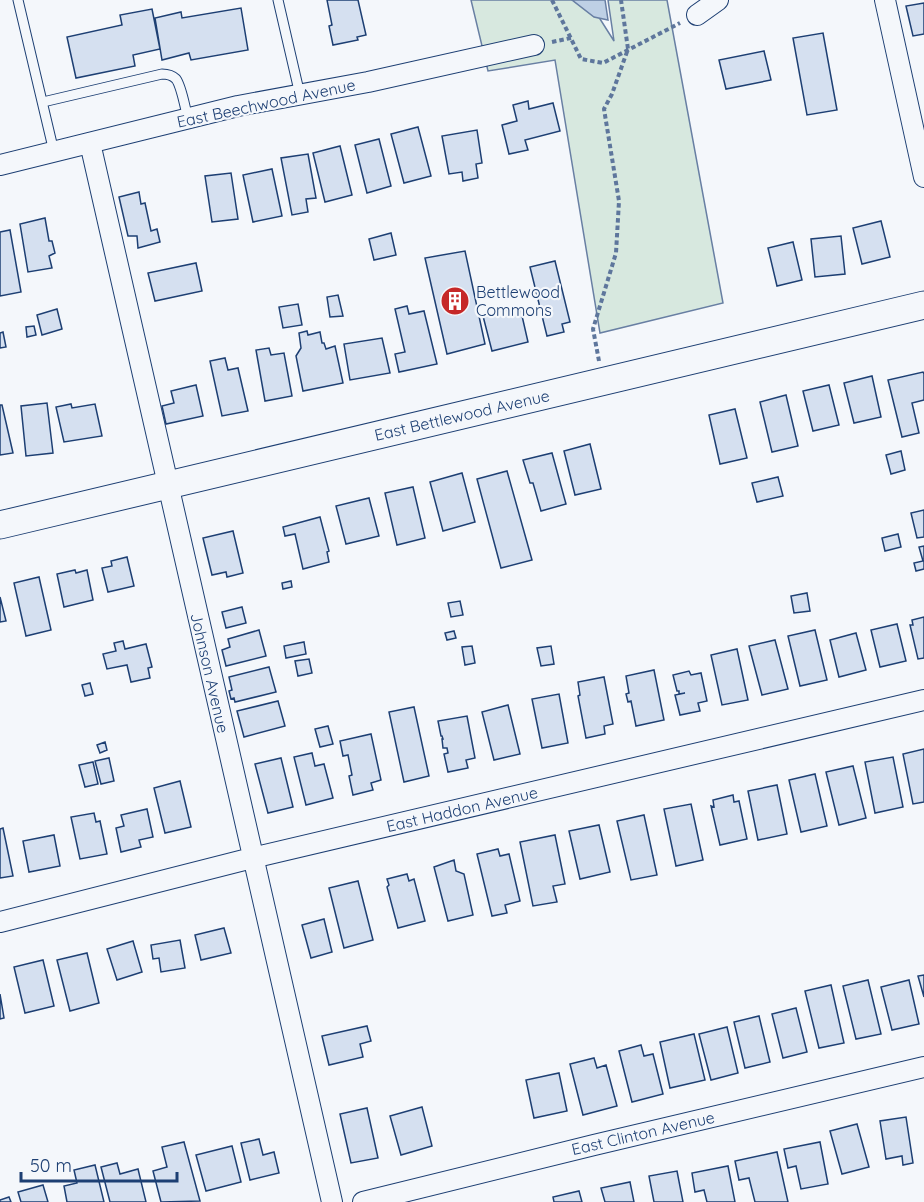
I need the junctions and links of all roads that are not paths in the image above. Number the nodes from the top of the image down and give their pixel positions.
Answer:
1 (18, 0) edge
2 (278, 0) edge
3 (718, 0) edge
4 (885, 0) edge
5 (696, 15) road end
6 (534, 45) dead end
7 (300, 94) junction
8 (43, 102) junction
9 (188, 118) junction
10 (90, 143) junction
11 (54, 152) junction
12 (0, 165) edge
13 (924, 177) edge
14 (924, 305) edge
15 (167, 484) junction
16 (0, 525) edge
17 (924, 700) edge
18 (252, 858) junction
19 (0, 922) edge
20 (924, 1067) edge
21 (332, 1202) edge
22 (363, 1202) edge

1 - 8 lane
2 - 7 lane
3 - 5 street
4 - 13 street
6 - 7 street, East Beechwood Avenue
7 - 9 street, East Beechwood Avenue
8 - 9 lane
8 - 11 lane
9 - 10 street, East Beechwood Avenue
10 - 11 street, East Beechwood Avenue
10 - 15 street, Johnson Avenue
11 - 12 street, East Beechwood Avenue
14 - 15 street, East Bettlewood Avenue
15 - 16 street, East Bettlewood Avenue
15 - 18 street, Johnson Avenue
17 - 18 street, East Haddon Avenue
18 - 19 street, East Haddon Avenue
18 - 21 street, Johnson Avenue
20 - 22 street, East Clinton Avenue

